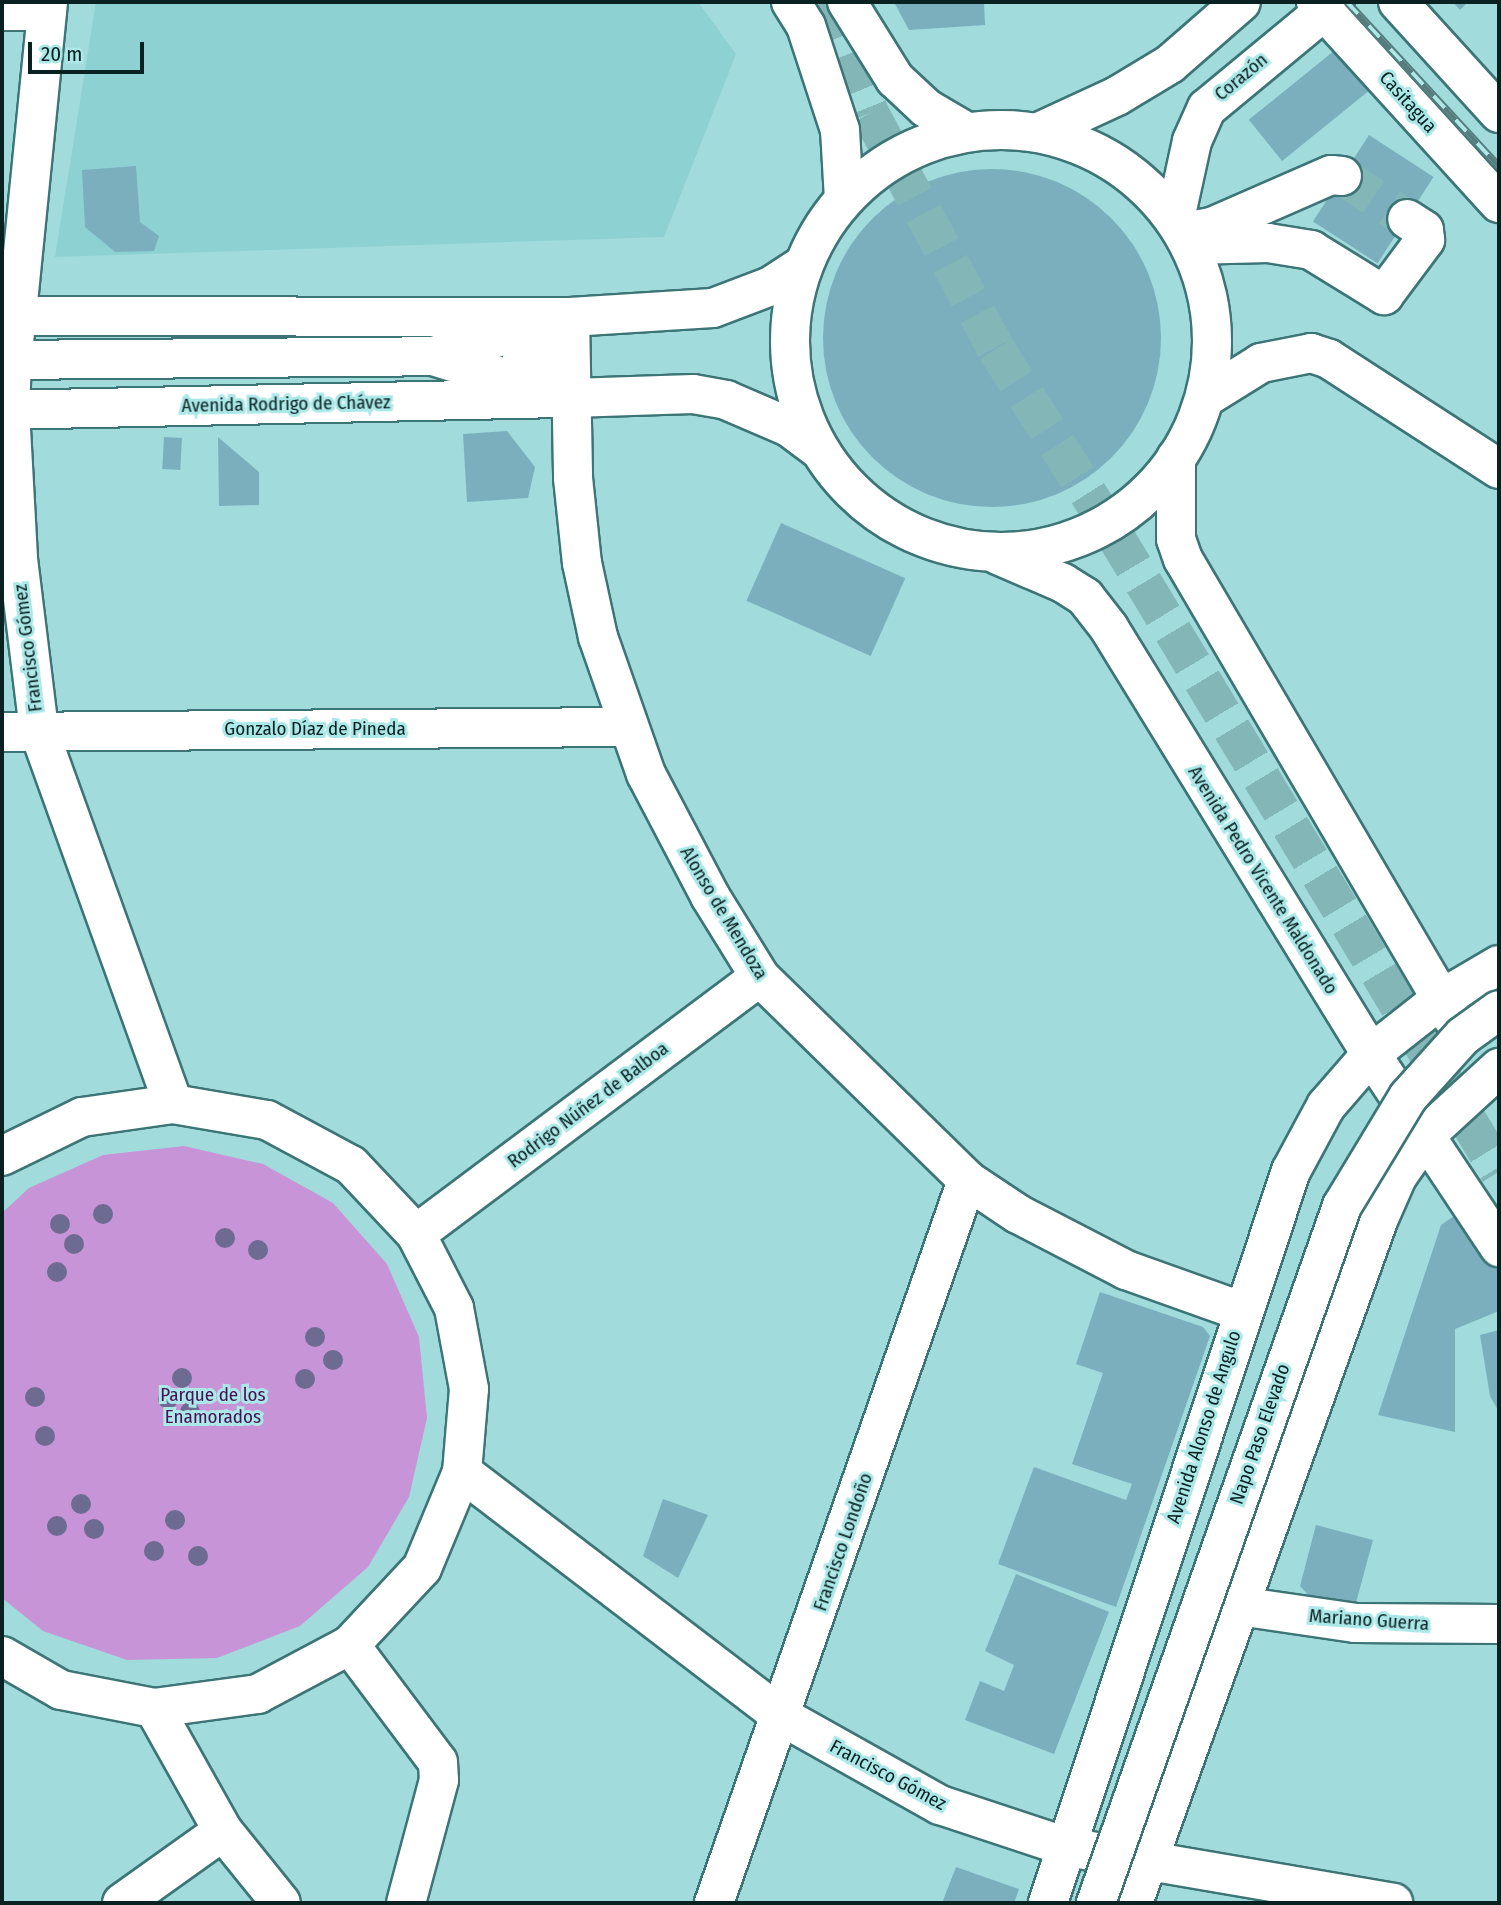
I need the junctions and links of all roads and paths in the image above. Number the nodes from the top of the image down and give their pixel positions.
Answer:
1 (791, 2) edge
2 (847, 2) edge
3 (1241, 2) edge
4 (1398, 2) edge
5 (1325, 4) edge
6 (47, 6) edge
7 (2, 11) edge
8 (1499, 113) edge
9 (965, 131) junction
10 (1039, 132) junction
11 (1342, 176) dead end
12 (844, 199) junction
13 (1499, 202) edge
14 (1406, 219) tunnel mouth
15 (1183, 232) junction
16 (803, 265) junction
17 (9, 316) edge
18 (570, 317) junction
19 (433, 356) junction
20 (7, 360) edge
21 (562, 381) junction
22 (1205, 398) junction
23 (6, 410) edge
24 (818, 449) junction
25 (1176, 458) junction
26 (1499, 469) edge
27 (992, 553) junction
28 (628, 727) junction
29 (20, 731) edge
30 (1499, 965) edge
31 (760, 977) junction
32 (1441, 999) junction
33 (1499, 1010) edge
34 (1371, 1054) junction
35 (1495, 1079) edge
36 (173, 1104) junction
37 (1427, 1134) junction
38 (2, 1156) edge
39 (967, 1180) junction
40 (416, 1234) junction
41 (1499, 1247) edge
42 (1241, 1311) junction
43 (462, 1472) junction
44 (1239, 1606) junction
45 (1499, 1624) edge
46 (351, 1646) junction
47 (2, 1656) edge
48 (154, 1708) junction
49 (783, 1717) junction
50 (223, 1831) junction
51 (1067, 1847) junction
52 (1147, 1864) junction
53 (122, 1903) edge
54 (281, 1903) edge
55 (406, 1903) edge
56 (715, 1903) edge
57 (1048, 1903) edge
58 (1096, 1903) edge
59 (1133, 1903) edge
60 (1393, 1903) edge

1 - 12 street
2 - 9 street
3 - 10 street
4 - 8 street
5 - 13 street, Casitagua
5 - 15 street, Corazón
6 - 7 street
6 - 17 street, Francisco Gómez
9 - 10 street
9 - 12 street
10 - 15 street
11 - 15 street
12 - 16 street
14 - 15 street
15 - 22 street
16 - 18 street, Avenida Rodrigo de Chávez
16 - 24 street
17 - 18 street, Avenida Rodrigo de Chávez
17 - 20 street, Francisco Gómez
18 - 19 street, Avenida Rodrigo de Chávez
18 - 21 street, Alonso de Mendoza
19 - 20 street, Avenida Rodrigo de Chávez
19 - 21 street, Avenida Rodrigo de Chávez
20 - 23 street, Francisco Gómez
21 - 23 street, Avenida Rodrigo de Chávez
21 - 24 street, Avenida Rodrigo de Chávez
21 - 28 street, Alonso de Mendoza
22 - 25 street
22 - 26 street
23 - 29 street, Francisco Gómez
24 - 27 street
25 - 27 street
25 - 32 street
27 - 34 street, Avenida Pedro Vicente Maldonado
28 - 29 street, Gonzalo Díaz de Pineda
28 - 31 street, Alonso de Mendoza
29 - 36 street, Francisco Gómez
30 - 32 street, Avenida Alonso de Angulo
31 - 39 street, Alonso de Mendoza
31 - 40 street, Rodrigo Núñez de Balboa
32 - 34 street, Avenida Alonso de Angulo
32 - 35 street
33 - 58 street, Napo Paso Elevado, bridge
34 - 37 street, Avenida Pedro Vicente Maldonado
34 - 42 street, Avenida Alonso de Angulo
35 - 37 street
36 - 38 street
36 - 40 street
37 - 41 street, Avenida Pedro Vicente Maldonado
37 - 44 street
39 - 42 street, Alonso de Mendoza
39 - 49 street, Francisco Londoño
40 - 43 street
42 - 51 street, Avenida Alonso de Angulo
43 - 46 street
43 - 49 street, Francisco Gómez
44 - 45 street, Mariano Guerra
44 - 52 street
46 - 48 street
46 - 55 street
47 - 48 street
48 - 50 street
49 - 51 street, Francisco Gómez
49 - 56 street, Francisco Londoño
50 - 53 street
50 - 54 street
51 - 52 street, Francisco Gómez
51 - 57 street, Avenida Alonso de Angulo
52 - 59 street
52 - 60 street, Francisco Gómez

